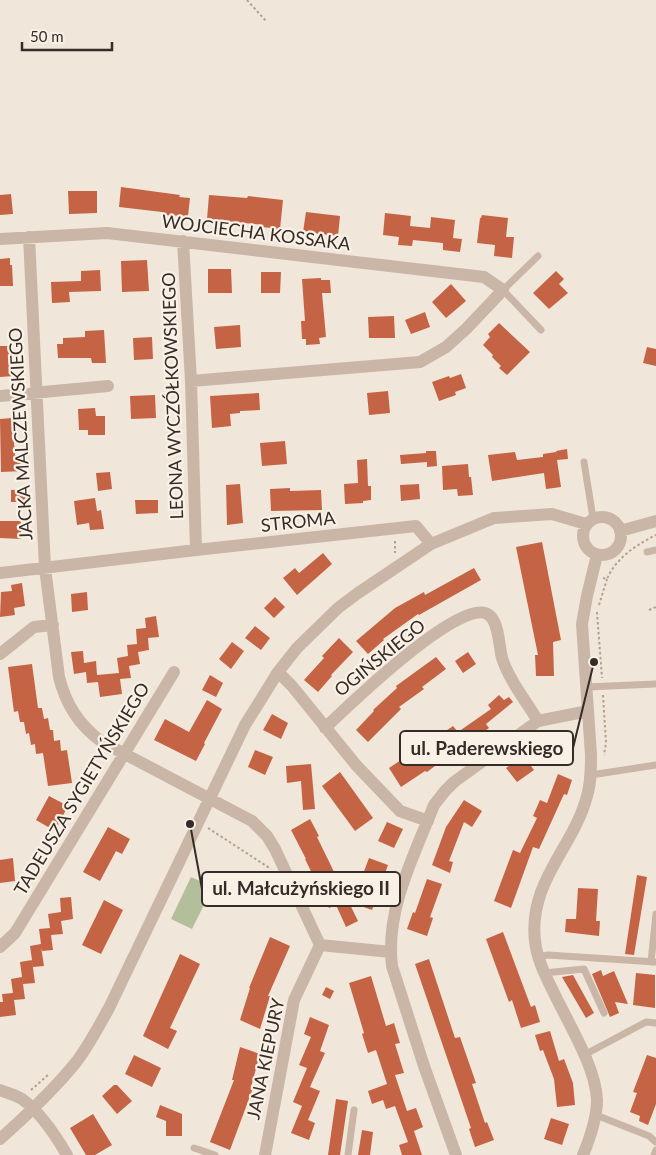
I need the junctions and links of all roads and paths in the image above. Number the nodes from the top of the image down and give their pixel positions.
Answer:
1 (247, 0) edge
2 (266, 21) dead end
3 (29, 237) junction
4 (0, 238) edge
5 (184, 241) junction
6 (538, 256) dead end
7 (504, 290) junction
8 (541, 330) dead end
9 (191, 381) junction
10 (108, 386) dead end
11 (36, 393) junction
12 (0, 396) edge
13 (584, 462) dead end
14 (589, 521) junction
15 (656, 521) edge
16 (620, 531) junction
17 (656, 535) edge
18 (431, 544) junction
19 (196, 550) junction
20 (656, 550) edge
21 (647, 552) dead end
22 (598, 555) junction
23 (45, 568) junction
24 (0, 573) edge
25 (593, 575) junction
26 (608, 579) junction
27 (656, 606) edge
28 (649, 610) dead end
29 (53, 624) junction
30 (0, 654) edge
31 (174, 672) dead end
32 (278, 672) junction
33 (655, 684) edge
34 (602, 686) junction
35 (587, 687) junction
36 (588, 711) junction
37 (538, 721) junction
38 (325, 728) junction
39 (124, 754) junction
40 (656, 765) edge
41 (597, 774) junction
42 (209, 798) junction
43 (428, 821) junction
44 (204, 826) dead end
45 (270, 869) dead end
46 (656, 914) edge
47 (320, 945) junction
48 (0, 947) edge
49 (390, 952) junction
50 (538, 957) junction
51 (654, 962) edge
52 (544, 973) junction
53 (604, 1013) dead end
54 (656, 1020) edge
55 (584, 1055) junction
56 (0, 1090) edge
57 (33, 1110) junction
58 (354, 1110) dead end
59 (596, 1115) junction
60 (0, 1139) edge
61 (656, 1142) edge
62 (194, 1148) dead end
63 (656, 1150) edge
64 (67, 1155) edge
65 (215, 1155) edge
66 (265, 1155) edge
67 (348, 1155) edge
68 (456, 1155) edge
69 (583, 1155) edge
70 (654, 1155) edge

1 - 2 path
3 - 4 street, WOJCIECHA KOSSAKA
3 - 5 street, WOJCIECHA KOSSAKA
3 - 11 street, JACKA MALCZEWSKIEGO
5 - 7 street, WOJCIECHA KOSSAKA
5 - 9 street, LEONA WYCZÓŁKOWSKIEGO
6 - 7 lane
7 - 8 lane
7 - 9 street
9 - 19 street, LEONA WYCZÓŁKOWSKIEGO
10 - 11 street
11 - 12 street
11 - 23 street, JACKA MALCZEWSKIEGO
13 - 14 lane
14 - 16 street
14 - 18 street
14 - 22 street
15 - 16 street
16 - 22 street
17 - 26 path
18 - 19 street, STROMA
18 - 32 street
19 - 23 street, STROMA
20 - 21 lane
22 - 25 street
23 - 24 street, STROMA
23 - 29 street, JACKA MALCZEWSKIEGO
25 - 26 path
25 - 35 street
26 - 34 path
27 - 28 path
29 - 30 street
29 - 39 street, JACKA MALCZEWSKIEGO
31 - 39 street, TADEUSZA SYGIETYŃSKIEGO
32 - 38 street
32 - 42 street
33 - 34 lane
34 - 35 lane
34 - 41 path
35 - 36 street
36 - 37 street
36 - 41 street
37 - 38 street, OGIŃSKIEGO
37 - 43 street
38 - 43 street
39 - 42 street, JACKA MALCZEWSKIEGO
39 - 48 street, TADEUSZA SYGIETYŃSKIEGO
40 - 41 lane
41 - 50 street
42 - 47 street, JACKA MALCZEWSKIEGO
42 - 57 street
43 - 49 street
44 - 45 path
46 - 51 lane
47 - 49 street
47 - 66 street, JANA KIEPURY
49 - 68 street
50 - 51 lane
50 - 52 street
52 - 53 lane
52 - 55 street
54 - 55 lane
55 - 59 street
56 - 57 street
57 - 60 street
57 - 64 street
58 - 67 lane
59 - 61 lane
59 - 69 street
62 - 65 lane
63 - 70 lane

